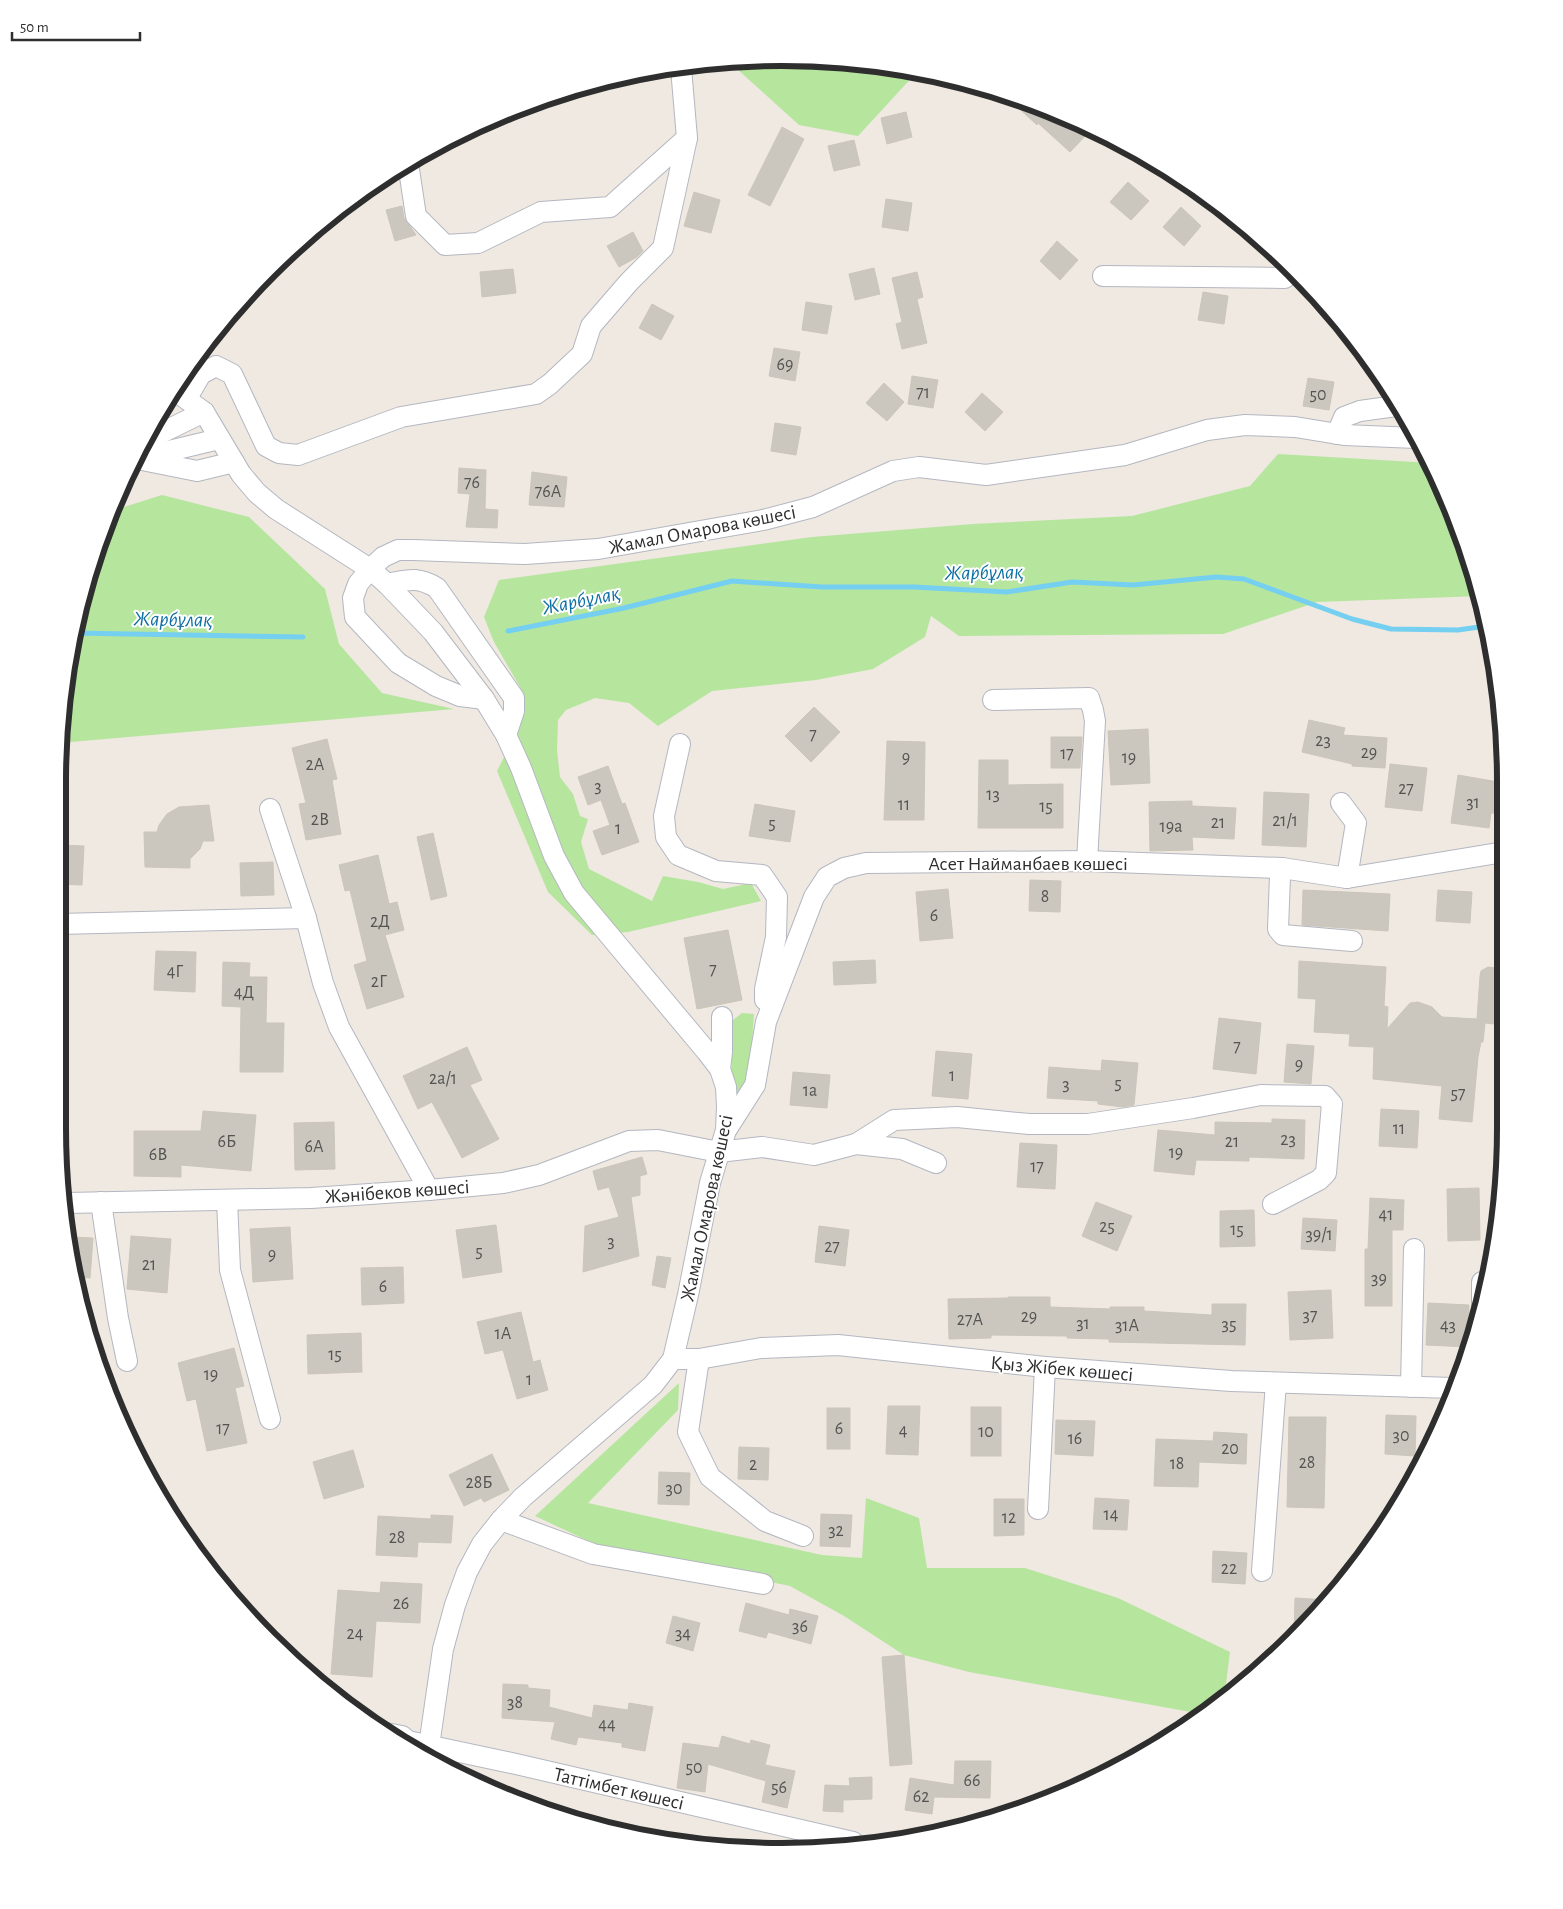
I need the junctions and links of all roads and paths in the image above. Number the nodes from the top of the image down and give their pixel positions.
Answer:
1 (681, 73) edge
2 (687, 138) junction
3 (409, 171) edge
4 (1103, 276) dead end
5 (1287, 276) edge
6 (182, 392) edge
7 (180, 394) edge
8 (1390, 407) edge
9 (1338, 434) junction
10 (219, 437) junction
11 (1408, 438) edge
12 (154, 440) edge
13 (144, 457) edge
14 (143, 460) edge
15 (370, 569) junction
16 (387, 584) junction
17 (484, 699) junction
18 (993, 700) dead end
19 (506, 735) junction
20 (680, 744) dead end
21 (1341, 803) dead end
22 (270, 810) dead end
23 (1497, 853) edge
24 (1087, 862) junction
25 (1282, 868) junction
26 (1347, 878) junction
27 (306, 918) junction
28 (66, 924) edge
29 (1352, 941) dead end
30 (722, 1017) dead end
31 (766, 1022) junction
32 (720, 1070) junction
33 (726, 1130) junction
34 (856, 1144) junction
35 (719, 1152) junction
36 (936, 1163) dead end
37 (429, 1190) junction
38 (227, 1200) junction
39 (101, 1202) junction
40 (70, 1203) edge
41 (1273, 1204) dead end
42 (1414, 1249) dead end
43 (673, 1359) junction
44 (699, 1359) junction
45 (127, 1361) dead end
46 (1045, 1368) junction
47 (1276, 1383) junction
48 (1411, 1387) junction
49 (1447, 1388) edge
50 (270, 1419) dead end
51 (1038, 1509) dead end
52 (501, 1520) junction
53 (804, 1536) dead end
54 (1262, 1571) dead end
55 (763, 1584) dead end
56 (428, 1749) edge
57 (843, 1840) edge

1 - 2 street
2 - 3 street
2 - 6 street
4 - 5 street
7 - 10 street, Жамал Омарова көшесі
8 - 9 street
9 - 11 street, Жамал Омарова көшесі
9 - 15 street, Жамал Омарова көшесі
10 - 12 street
10 - 13 street
10 - 14 street
10 - 15 street, Жамал Омарова көшесі
15 - 16 street, Жамал Омарова көшесі
15 - 17 street
16 - 17 street, Жамал Омарова көшесі
16 - 19 street
17 - 19 street, Жамал Омарова көшесі
18 - 24 street
19 - 32 street, Жамал Омарова көшесі
20 - 31 street
21 - 26 street
22 - 27 street
23 - 26 street, Асет Найманбаев көшесі
24 - 25 street, Асет Найманбаев көшесі
24 - 31 street, Асет Найманбаев көшесі
25 - 26 street, Асет Найманбаев көшесі
25 - 29 street
27 - 28 street
27 - 37 street
30 - 32 street
31 - 33 street, Асет Найманбаев көшесі
32 - 33 street, Жамал Омарова көшесі
33 - 35 street, Жамал Омарова көшесі
34 - 35 street
34 - 36 street
34 - 41 street
35 - 37 street, Жәнібеков көшесі
35 - 43 street, Жамал Омарова көшесі
37 - 38 street, Жәнібеков көшесі
38 - 39 street, Жәнібеков көшесі
38 - 50 street
39 - 40 street, Жәнібеков көшесі
39 - 45 street
42 - 48 street
43 - 44 street, Қыз Жібек көшесі
43 - 52 street, Жамал Омарова көшесі
44 - 46 street, Қыз Жібек көшесі
44 - 53 street
46 - 47 street, Қыз Жібек көшесі
46 - 51 street
47 - 48 street, Қыз Жібек көшесі
47 - 54 street
48 - 49 street, Қыз Жібек көшесі
52 - 55 street
52 - 56 street, Жамал Омарова көшесі
56 - 57 street, Таттімбет көшесі

